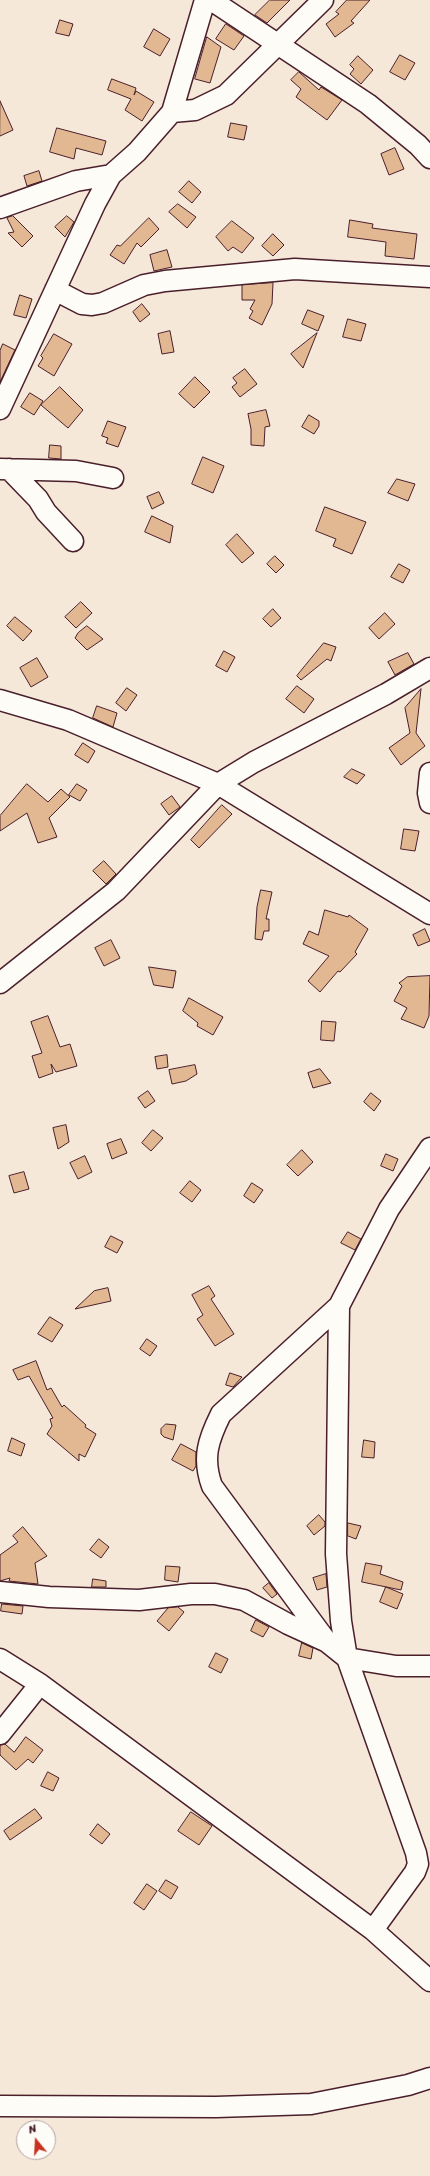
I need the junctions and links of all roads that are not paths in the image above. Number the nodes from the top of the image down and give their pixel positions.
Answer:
1 (206, 0) edge
2 (211, 0) edge
3 (323, 0) edge
4 (278, 44) junction
5 (172, 112) junction
6 (430, 158) edge
7 (111, 175) junction
8 (0, 208) edge
9 (430, 278) edge
10 (55, 290) junction
11 (0, 409) edge
12 (5, 469) edge
13 (49, 469) junction
14 (113, 478) dead end
15 (38, 499) junction
16 (73, 541) dead end
17 (430, 668) edge
18 (0, 700) edge
19 (430, 773) edge
20 (218, 784) junction
21 (430, 802) edge
22 (430, 914) edge
23 (1, 980) edge
24 (430, 1148) edge
25 (339, 1306) junction
26 (0, 1592) edge
27 (327, 1642) junction
28 (347, 1658) junction
29 (0, 1659) edge
30 (430, 1666) edge
31 (40, 1684) junction
32 (0, 1734) edge
33 (373, 1930) junction
34 (430, 1981) edge
35 (430, 2078) edge
36 (0, 2106) edge

1 - 5 street
2 - 4 street
3 - 4 street
4 - 5 street
4 - 6 street
5 - 7 street
7 - 8 street
7 - 10 street
9 - 10 street
10 - 11 street
12 - 13 street
12 - 15 street
13 - 14 street
13 - 15 street
15 - 16 street
17 - 20 street
18 - 20 street
19 - 21 street
20 - 22 street
20 - 23 street
24 - 25 street
25 - 27 street
25 - 28 street
26 - 27 street
27 - 28 street
28 - 30 street
28 - 33 street
29 - 31 street
31 - 32 street
31 - 33 street
33 - 34 street
35 - 36 street

